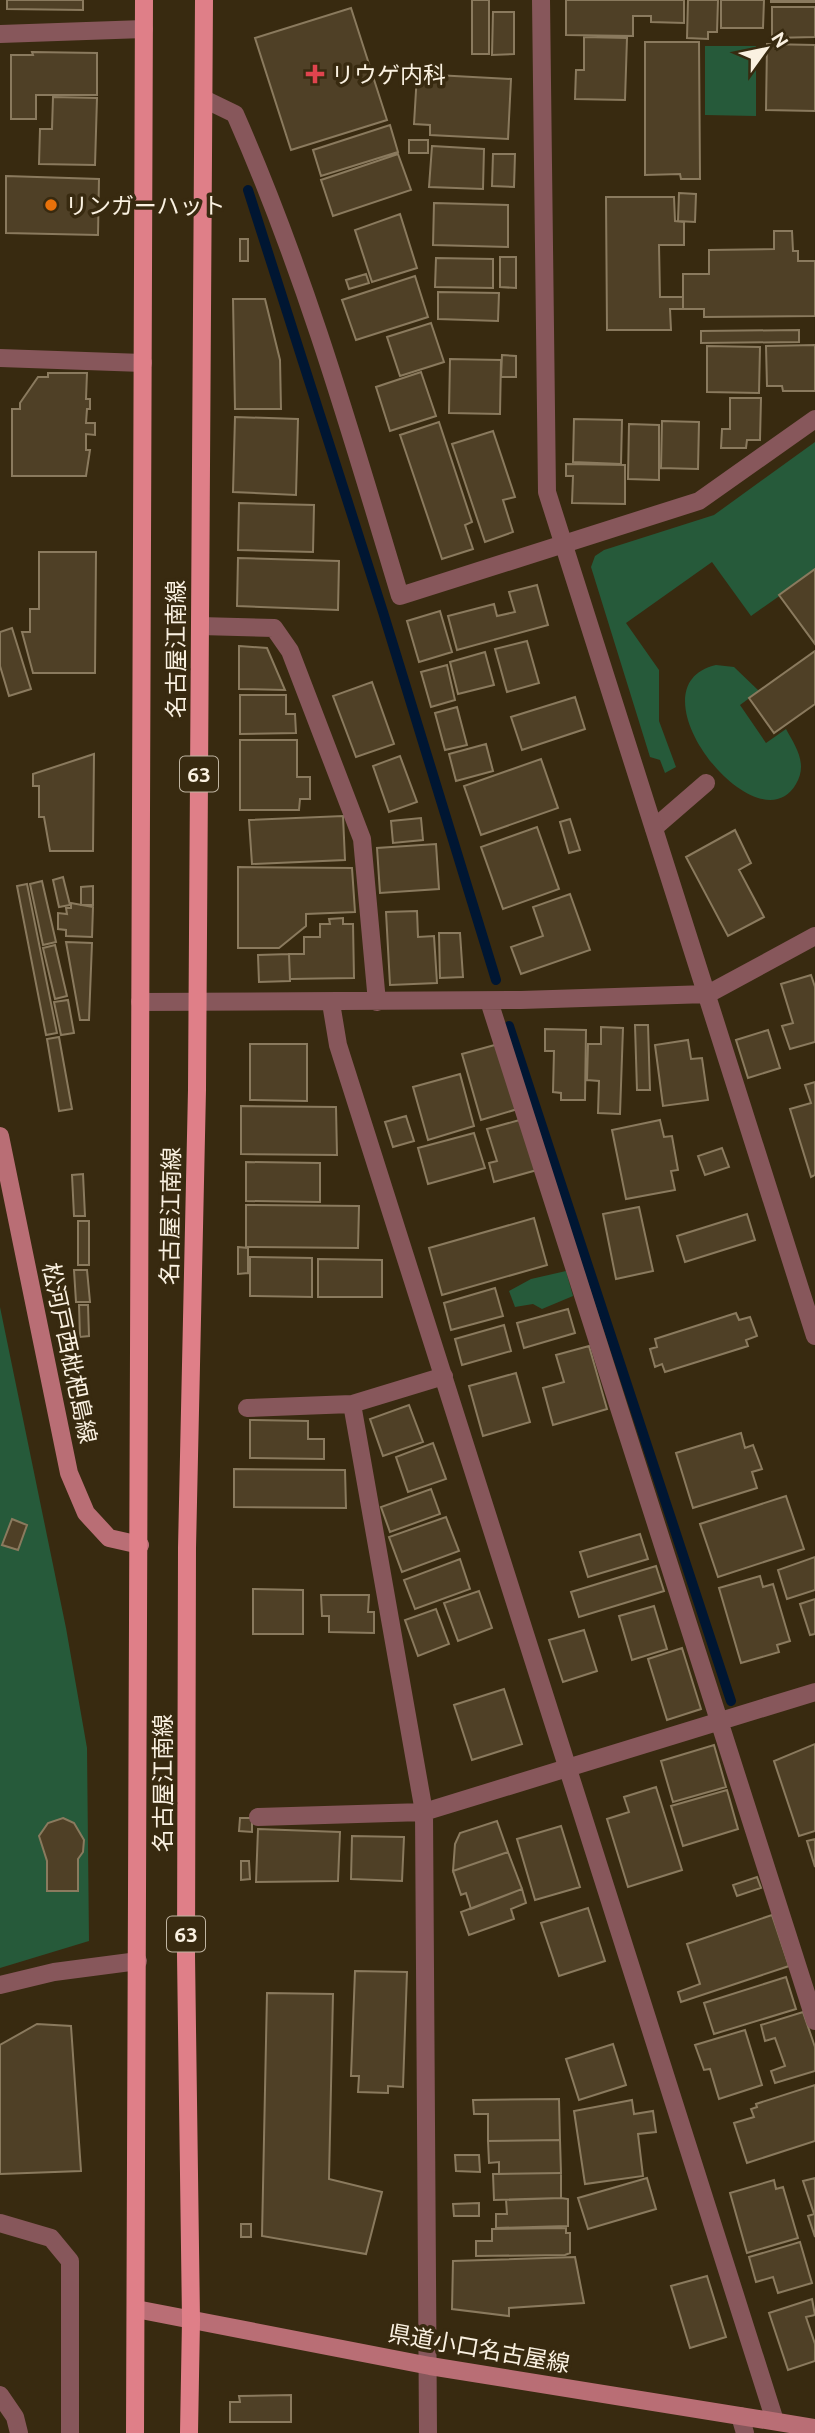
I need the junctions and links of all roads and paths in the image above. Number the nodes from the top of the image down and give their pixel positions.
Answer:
1 (144, 0) edge
2 (204, 0) edge
3 (541, 0) edge
4 (144, 29) junction
5 (0, 34) edge
6 (204, 99) junction
7 (0, 358) edge
8 (142, 363) junction
9 (815, 419) edge
10 (563, 545) junction
11 (200, 626) junction
12 (706, 783) dead end
13 (654, 828) junction
14 (815, 936) edge
15 (708, 994) junction
16 (489, 1001) junction
17 (140, 1002) junction
18 (198, 1002) junction
19 (377, 1002) junction
20 (331, 1003) junction
21 (0, 1136) edge
22 (815, 1336) edge
23 (444, 1376) junction
24 (352, 1404) junction
25 (247, 1408) dead end
26 (140, 1545) junction
27 (815, 1692) edge
28 (722, 1720) junction
29 (568, 1768) junction
30 (424, 1812) junction
31 (258, 1817) dead end
32 (138, 1961) junction
33 (0, 1985) edge
34 (815, 2021) edge
35 (0, 2224) edge
36 (136, 2309) junction
37 (191, 2320) junction
38 (430, 2366) junction
39 (0, 2395) edge
40 (775, 2421) junction
41 (742, 2425) edge
42 (815, 2428) edge
43 (19, 2433) edge
44 (70, 2433) edge
45 (135, 2433) edge
46 (189, 2433) edge
47 (428, 2433) edge

1 - 4 main road, 名古屋江南線 / 63
2 - 6 main road, 名古屋江南線 / 63
3 - 10 street
4 - 5 street
4 - 8 main road, 名古屋江南線 / 63
6 - 10 street
6 - 11 main road, 名古屋江南線 / 63
7 - 8 street
8 - 17 main road, 名古屋江南線 / 63
9 - 10 street
10 - 13 street
11 - 18 main road, 名古屋江南線 / 63
11 - 19 street
12 - 13 street
13 - 15 street
14 - 15 street
15 - 16 street
15 - 22 street
16 - 19 street
16 - 28 street
17 - 18 street
17 - 26 main road, 名古屋江南線 / 63
18 - 20 street
18 - 37 main road, 名古屋江南線 / 63
19 - 20 street
20 - 23 street
21 - 26 main road, 松河戸西枇杷島線
23 - 24 street
23 - 29 street
24 - 25 street
24 - 30 street
26 - 32 main road, 名古屋江南線 / 63
27 - 28 street
28 - 29 street
28 - 34 street
29 - 30 street
29 - 40 street
30 - 31 street
30 - 38 street
32 - 33 street
32 - 36 main road, 名古屋江南線 / 63
35 - 44 street
36 - 37 main road, 県道小口名古屋線
36 - 45 main road, 名古屋江南線 / 63
37 - 38 main road, 県道小口名古屋線
37 - 46 main road, 名古屋江南線 / 63
38 - 41 main road, 県道小口名古屋線
38 - 47 street
39 - 43 street
40 - 41 main road, 県道小口名古屋線
40 - 42 main road, 県道小口名古屋線

